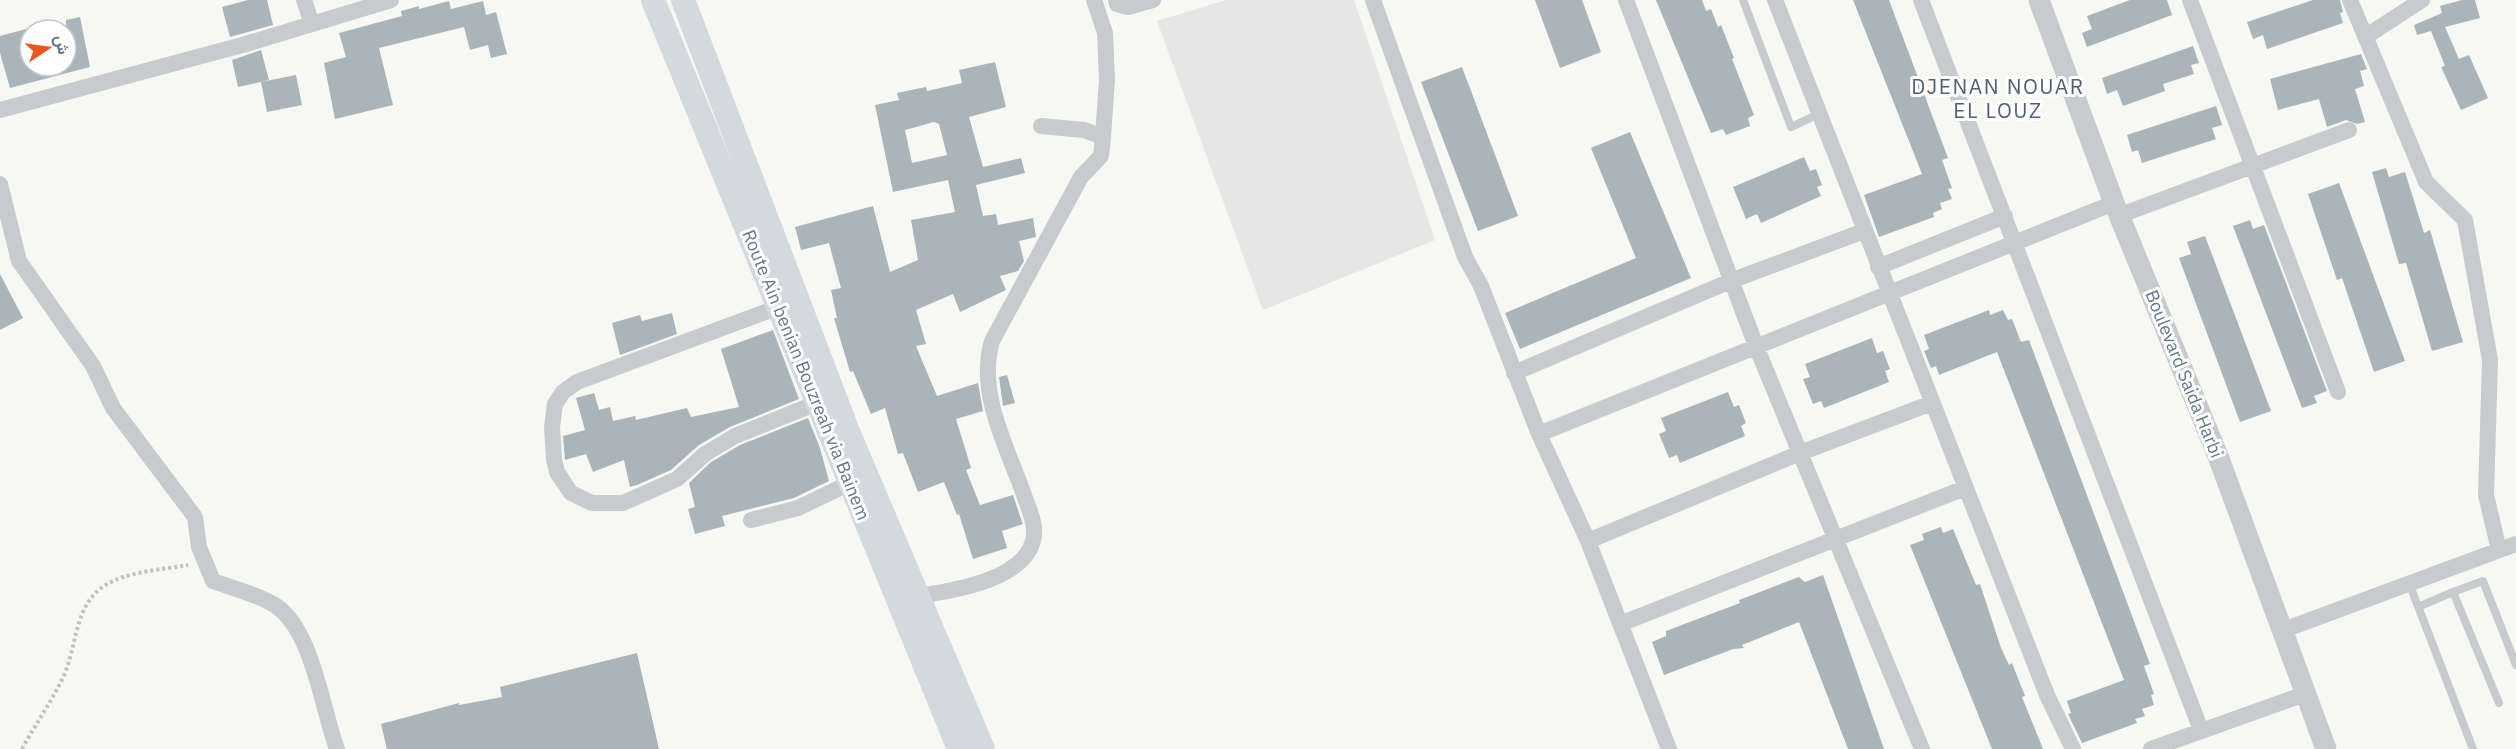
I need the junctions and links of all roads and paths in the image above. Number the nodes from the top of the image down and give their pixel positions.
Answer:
1 (304, 0) edge
2 (391, 0) edge
3 (653, 0) edge
4 (683, 0) edge
5 (1094, 0) edge
6 (1154, 0) edge
7 (1373, 0) edge
8 (1626, 0) edge
9 (1743, 0) edge
10 (1775, 0) edge
11 (1921, 0) edge
12 (2039, 0) edge
13 (2190, 0) edge
14 (2350, 0) edge
15 (2422, 0) edge
16 (1117, 2) edge
17 (312, 24) junction
18 (1105, 33) junction
19 (2365, 37) junction
20 (0, 110) edge
21 (1819, 114) junction
22 (1041, 126) dead end
23 (2349, 130) dead end
24 (1103, 137) junction
25 (2253, 166) junction
26 (0, 184) edge
27 (2116, 210) junction
28 (2005, 216) junction
29 (1864, 231) junction
30 (2016, 244) junction
31 (1878, 267) junction
32 (1733, 280) junction
33 (1889, 295) junction
34 (787, 304) junction
35 (1756, 346) junction
36 (1514, 373) junction
37 (2338, 392) dead end
38 (817, 403) junction
39 (1932, 403) junction
40 (1539, 434) junction
41 (1800, 453) junction
42 (850, 483) junction
43 (1965, 488) junction
44 (751, 520) dead end
45 (1836, 539) junction
46 (1588, 541) junction
47 (2516, 544) edge
48 (2499, 550) junction
49 (204, 562) junction
50 (2409, 583) junction
51 (2453, 592) junction
52 (918, 596) junction
53 (2418, 608) junction
54 (1620, 624) junction
55 (2281, 631) junction
56 (2516, 664) edge
57 (2305, 694) junction
58 (2499, 703) dead end
59 (2202, 730) junction
60 (22, 749) edge
61 (337, 749) edge
62 (959, 749) edge
63 (983, 749) edge
64 (1669, 749) edge
65 (1922, 749) edge
66 (2073, 749) edge
67 (2151, 749) edge
68 (2326, 749) edge
69 (2473, 749) edge

1 - 17 street
2 - 17 street
3 - 34 main road, Route Ain benian Bouzreah via Bainem
4 - 34 main road, Route Ain benian Bouzreah via Bainem
5 - 18 street
6 - 16 street
7 - 36 street
8 - 32 street
9 - 21 lane
10 - 21 street
11 - 28 street
12 - 27 street, Boulevard Saida Harbi
13 - 25 street
14 - 19 street
15 - 19 street
16 - 18 street
17 - 20 street
18 - 24 street
19 - 48 street
21 - 29 street
22 - 24 street
23 - 25 street
24 - 52 street
25 - 27 street
25 - 37 street
26 - 49 street
27 - 30 street
27 - 55 street, Boulevard Saida Harbi
28 - 30 street
28 - 31 street
29 - 31 street
29 - 32 street
30 - 33 street
30 - 59 street
31 - 33 street
32 - 35 street
32 - 36 street
33 - 35 street
33 - 39 street
34 - 38 main road, Route Ain benian Bouzreah via Bainem
34 - 38 street
34 - 52 main road, Route Ain benian Bouzreah via Bainem
35 - 40 street
35 - 41 street
36 - 40 street
38 - 42 main road, Route Ain benian Bouzreah via Bainem
39 - 41 street
39 - 43 street
40 - 46 street
41 - 45 street
41 - 46 street
42 - 44 street
42 - 62 main road, Route Ain benian Bouzreah via Bainem
43 - 45 street
43 - 66 street
45 - 54 street
45 - 65 street
46 - 54 street
47 - 48 street
48 - 50 street
49 - 60 path
49 - 61 street
50 - 53 lane
50 - 55 street
51 - 53 lane
51 - 56 lane
51 - 58 lane
52 - 63 main road, Route Ain benian Bouzreah via Bainem
53 - 69 lane
54 - 64 street
55 - 57 street, Boulevard Saida Harbi
57 - 59 street
57 - 68 street, Boulevard Saida Harbi
59 - 67 street

